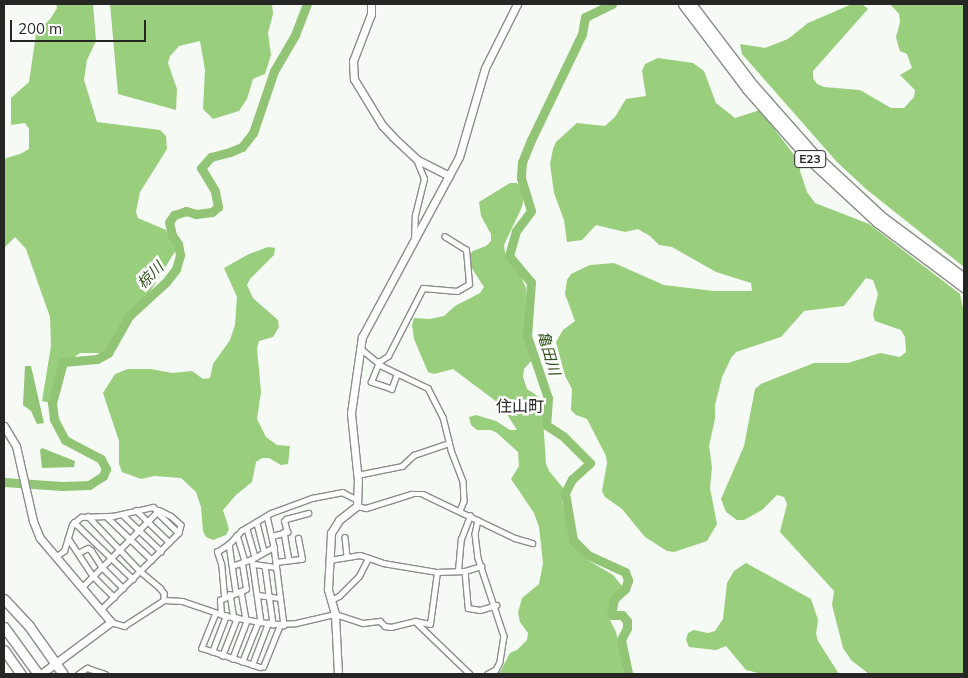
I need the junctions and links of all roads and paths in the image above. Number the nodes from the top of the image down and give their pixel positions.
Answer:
1 (371, 4) edge
2 (518, 4) edge
3 (683, 4) edge
4 (691, 4) edge
5 (416, 158) junction
6 (449, 176) junction
7 (445, 237) dead end
8 (414, 242) junction
9 (964, 278) edge
10 (964, 286) edge
11 (360, 348) junction
12 (379, 362) junction
13 (397, 374) junction
14 (4, 426) edge
15 (449, 443) junction
16 (358, 475) junction
17 (357, 503) junction
18 (136, 510) junction
19 (158, 511) junction
20 (460, 511) junction
21 (308, 513) dead end
22 (122, 514) junction
23 (88, 516) junction
24 (108, 516) junction
25 (267, 516) junction
26 (470, 516) junction
27 (478, 520) junction
28 (148, 521) junction
29 (74, 522) junction
30 (257, 523) junction
31 (247, 528) junction
32 (139, 530) junction
33 (284, 532) junction
34 (237, 535) junction
35 (272, 536) junction
36 (345, 537) dead end
37 (68, 538) junction
38 (130, 538) junction
39 (298, 538) dead end
40 (169, 542) junction
41 (229, 544) junction
42 (532, 544) dead end
43 (274, 547) junction
44 (120, 548) junction
45 (161, 551) junction
46 (264, 551) junction
47 (78, 553) junction
48 (55, 556) junction
49 (347, 556) junction
50 (111, 558) junction
51 (368, 558) junction
52 (152, 560) junction
53 (254, 560) junction
54 (289, 560) junction
55 (329, 560) junction
56 (243, 562) junction
57 (276, 564) junction
58 (232, 566) junction
59 (265, 566) junction
60 (481, 566) junction
61 (102, 567) junction
62 (140, 571) junction
63 (458, 571) junction
64 (466, 571) junction
65 (437, 572) junction
66 (93, 576) junction
67 (133, 579) junction
68 (82, 587) junction
69 (123, 588) junction
70 (239, 592) junction
71 (230, 594) junction
72 (258, 595) junction
73 (224, 596) junction
74 (269, 596) junction
75 (114, 597) junction
76 (280, 598) junction
77 (4, 599) edge
78 (164, 600) junction
79 (331, 600) junction
80 (496, 606) junction
81 (101, 610) junction
82 (335, 614) junction
83 (221, 615) junction
84 (235, 618) junction
85 (246, 620) junction
86 (415, 621) junction
87 (111, 622) junction
88 (260, 622) junction
89 (270, 624) junction
90 (282, 625) junction
91 (4, 627) edge
92 (4, 650) edge
93 (212, 652) junction
94 (222, 656) junction
95 (232, 659) junction
96 (242, 662) junction
97 (56, 664) junction
98 (252, 665) junction
99 (38, 672) edge
100 (337, 673) edge
101 (21, 674) edge
102 (63, 674) edge
103 (78, 674) edge
104 (105, 674) edge
105 (470, 674) edge
106 (488, 674) edge

1 - 5 street
2 - 6 street
3 - 10 highway, E23
4 - 9 highway, E23
5 - 6 street
5 - 8 street
6 - 8 street
7 - 12 street
8 - 11 street
11 - 12 street
11 - 16 street
12 - 13 street
12 - 13 street
13 - 15 street
14 - 48 street
15 - 16 street
15 - 20 street
16 - 17 street
17 - 20 street
17 - 25 street
17 - 55 street
18 - 19 street
18 - 22 street
18 - 28 street
19 - 28 street
19 - 40 street
20 - 26 street
21 - 33 street
22 - 24 street
22 - 32 street
23 - 24 street
23 - 29 street
23 - 44 street
24 - 38 street
25 - 30 street
25 - 35 street
26 - 27 street
26 - 63 street
27 - 42 street
27 - 60 street
28 - 32 street
28 - 40 street
29 - 37 street
29 - 50 street
30 - 31 street
30 - 46 street
31 - 34 street
31 - 53 street
32 - 38 street
32 - 45 street
33 - 35 street
33 - 54 street
34 - 41 street
34 - 56 street
35 - 43 street
36 - 49 street
37 - 47 street
37 - 48 street
38 - 44 street
38 - 52 street
39 - 54 street
40 - 45 street
41 - 58 street
41 - 73 street
43 - 46 street
43 - 57 street
44 - 50 street
44 - 62 street
45 - 52 street
46 - 53 street
47 - 61 street
47 - 66 street
48 - 68 street
49 - 51 street
49 - 55 street
50 - 61 street
50 - 67 street
51 - 65 street
51 - 79 street
52 - 62 street
53 - 56 street
53 - 59 street
53 - 72 street
54 - 57 street
55 - 79 street
56 - 58 street
56 - 70 street
57 - 59 street
57 - 76 street
58 - 70 street
59 - 74 street
60 - 64 street
60 - 80 street
61 - 66 street
61 - 69 street
62 - 67 street
62 - 78 street
63 - 64 street
63 - 65 street
64 - 80 street
65 - 86 street
66 - 68 street
66 - 75 street
67 - 69 street
68 - 81 street
69 - 75 street
70 - 71 street
70 - 85 street
71 - 73 street
71 - 84 street
72 - 74 street
72 - 88 street
73 - 83 street
74 - 76 street
74 - 89 street
75 - 81 street
76 - 90 street
77 - 97 highway
78 - 83 street
78 - 87 street
79 - 82 street
80 - 106 street
81 - 87 street
82 - 86 street
82 - 90 street
82 - 100 street
83 - 84 street
83 - 93 street
83 - 93 street
84 - 85 street
84 - 94 street
85 - 88 street
85 - 95 street
86 - 105 street
87 - 97 street
88 - 89 street
88 - 96 street
89 - 90 street
89 - 98 street
90 - 98 street
91 - 99 highway
92 - 101 highway
93 - 94 street
94 - 95 street
95 - 96 street
96 - 98 street
97 - 99 street
97 - 102 highway
103 - 104 street

